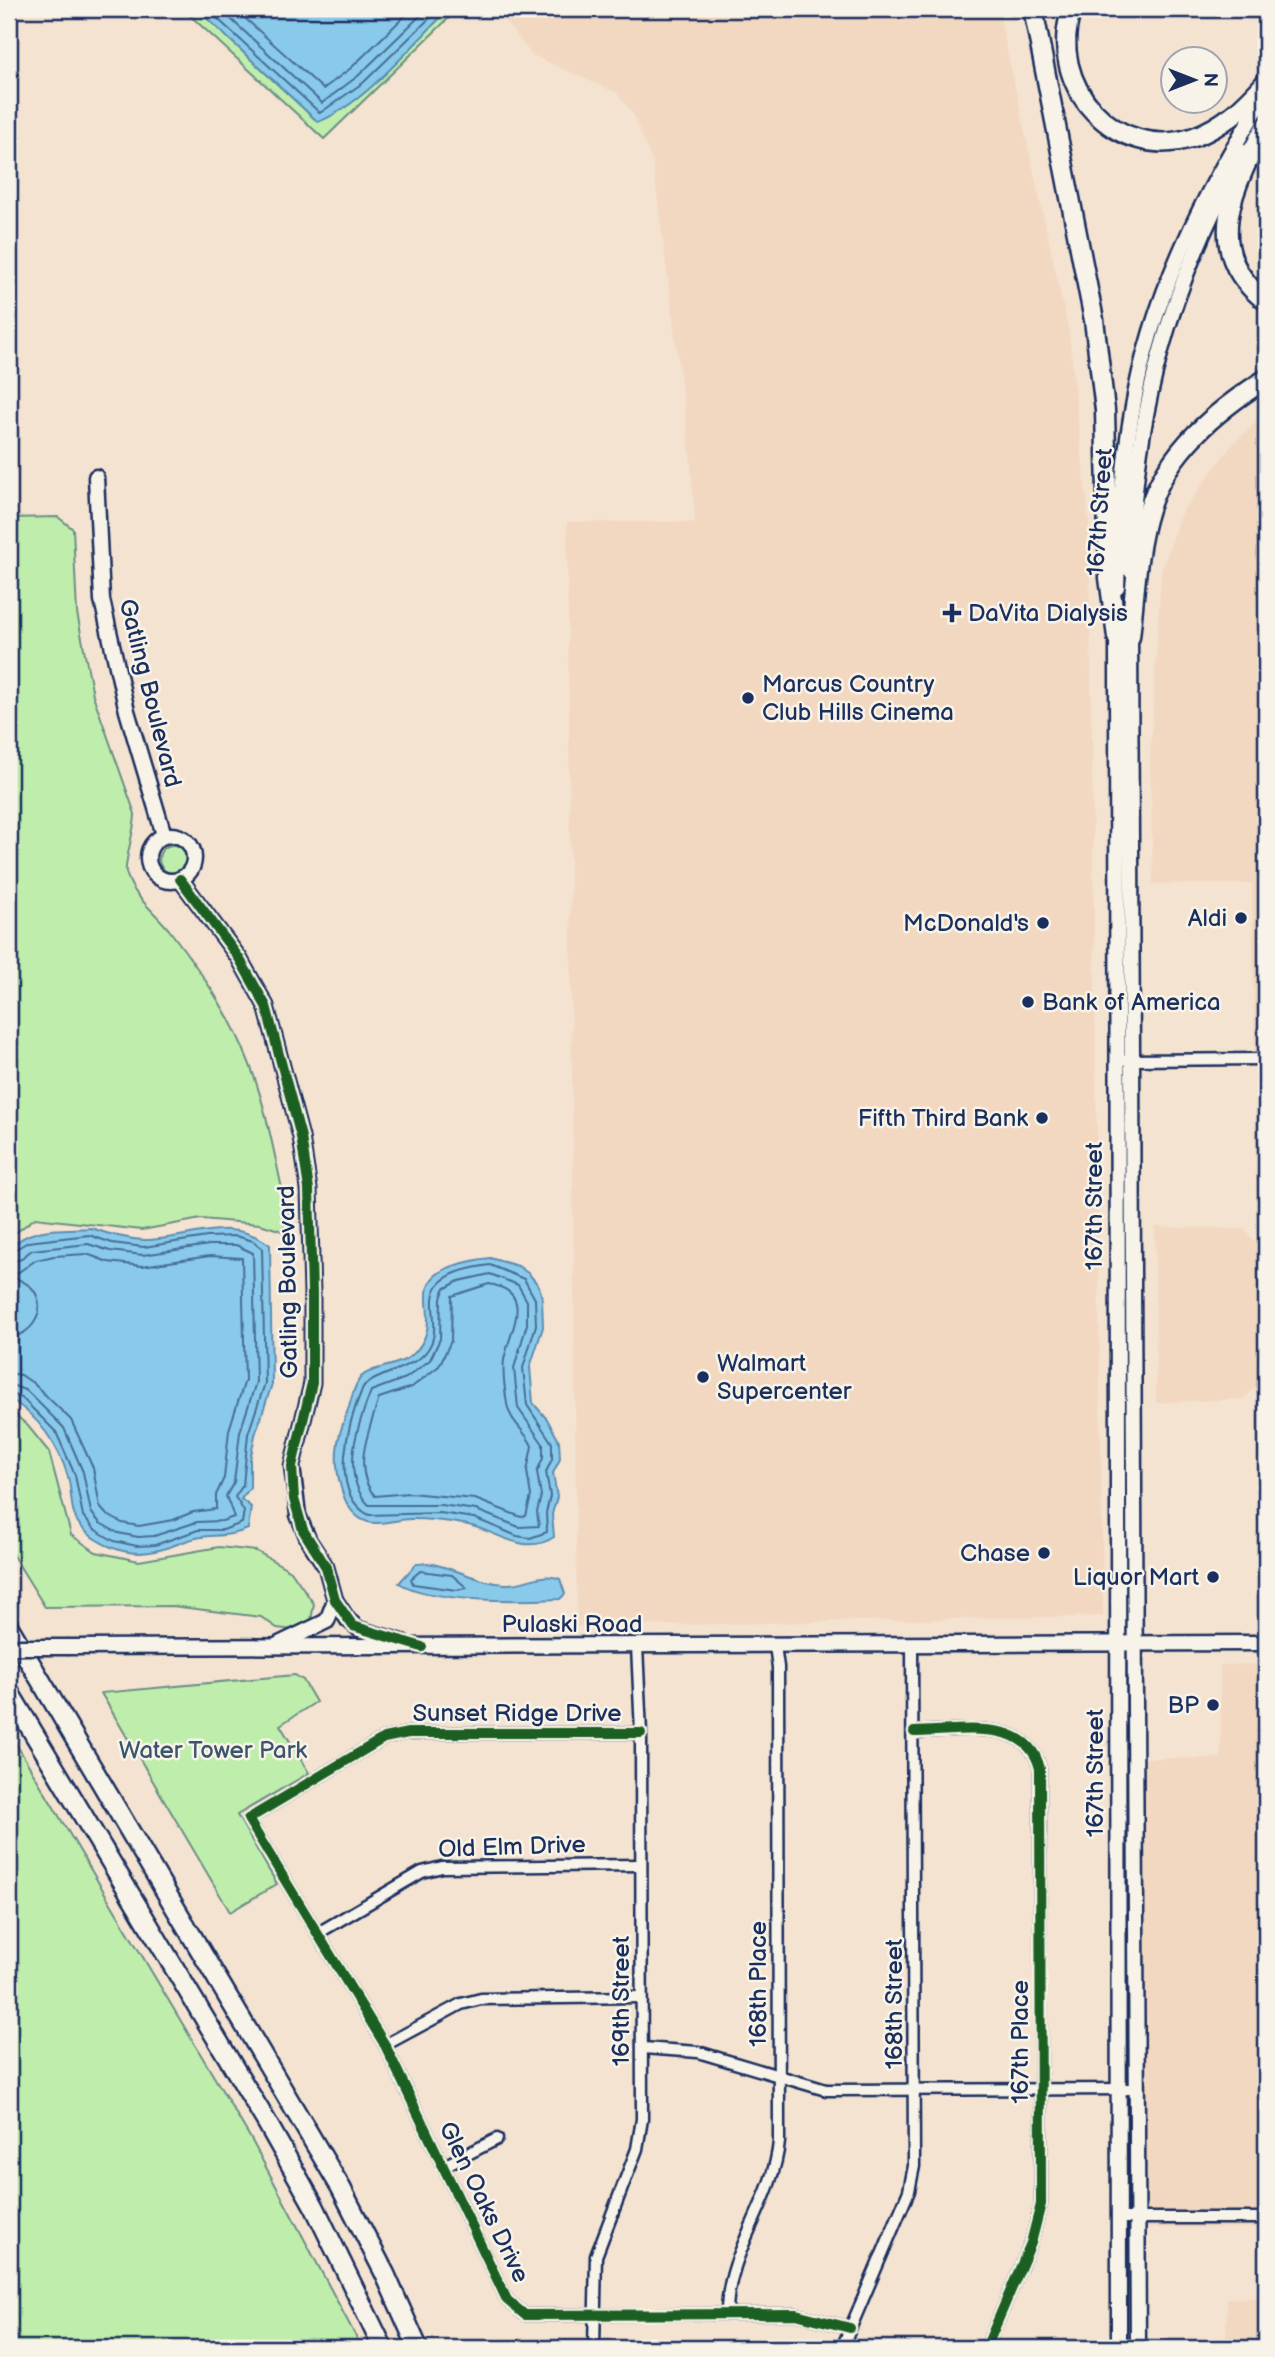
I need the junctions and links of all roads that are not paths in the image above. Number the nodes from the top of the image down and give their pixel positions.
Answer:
1 (1033, 9) edge
2 (1072, 9) edge
3 (1266, 82) edge
4 (1266, 94) edge
5 (1266, 115) edge
6 (1266, 126) edge
7 (1266, 301) edge
8 (1266, 379) edge
9 (96, 477) dead end
10 (1123, 637) junction
11 (164, 835) junction
12 (180, 879) junction
13 (1266, 1059) edge
14 (1116, 1060) junction
15 (1133, 1060) junction
16 (335, 1600) junction
17 (9, 1627) edge
18 (1266, 1643) edge
19 (1117, 1644) junction
20 (1135, 1644) junction
21 (912, 1645) junction
22 (275, 1646) junction
23 (637, 1646) junction
24 (775, 1646) junction
25 (9, 1647) edge
26 (422, 1647) junction
27 (9, 1692) edge
28 (914, 1732) junction
29 (641, 1733) junction
30 (248, 1819) joint
31 (641, 1865) junction
32 (318, 1933) junction
33 (641, 1997) junction
34 (386, 2045) junction
35 (643, 2048) junction
36 (779, 2076) junction
37 (915, 2090) junction
38 (1041, 2090) junction
39 (1118, 2090) junction
40 (1138, 2090) junction
41 (497, 2138) dead end
42 (444, 2166) junction
43 (1119, 2218) junction
44 (1139, 2218) junction
45 (1266, 2218) edge
46 (727, 2313) junction
47 (595, 2314) junction
48 (850, 2328) junction
49 (383, 2348) edge
50 (418, 2348) edge
51 (594, 2348) edge
52 (842, 2348) edge
53 (986, 2348) edge
54 (1119, 2348) edge
55 (1138, 2348) edge

1 - 10 highway
2 - 3 highway
4 - 10 main road, 167th Street
5 - 10 main road, 167th Street
6 - 7 highway
8 - 10 highway
9 - 11 main road, Gatling Boulevard
10 - 14 main road, 167th Street
10 - 15 main road, 167th Street
11 - 12 main road
11 - 12 main road
12 - 16 main road, Gatling Boulevard
13 - 15 street
14 - 15 street
14 - 19 main road, 167th Street
15 - 20 main road, 167th Street
16 - 22 main road
16 - 26 main road, Gatling Boulevard
17 - 50 highway
18 - 20 main road, Pulaski Road
19 - 20 main road, Pulaski Road
19 - 21 main road, Pulaski Road
19 - 39 main road, 167th Street
20 - 40 main road, 167th Street
21 - 24 main road, Pulaski Road
21 - 28 street, 168th Street
22 - 25 main road, Pulaski Road, bridge
22 - 26 main road, Pulaski Road
23 - 24 main road, Pulaski Road
23 - 26 main road, Pulaski Road
23 - 29 street, 169th Street
24 - 36 street, 168th Place
27 - 49 highway
28 - 37 street, 168th Street
28 - 38 street, 167th Place
29 - 30 street, Sunset Ridge Drive
29 - 31 street, 169th Street
30 - 32 street, Glen Oaks Drive
31 - 32 street, Old Elm Drive
31 - 33 street, 169th Street
32 - 34 street, Glen Oaks Drive
33 - 34 street
33 - 35 street, 169th Street
34 - 42 street, Glen Oaks Drive
35 - 36 street
35 - 47 street, 169th Street
36 - 37 street
36 - 46 street, 168th Place
37 - 38 street
37 - 48 street, 168th Street
38 - 39 street
38 - 53 street, 167th Place
39 - 40 street
39 - 43 main road, 167th Street
40 - 44 main road, 167th Street
41 - 42 street
42 - 47 street, Glen Oaks Drive
43 - 44 street
43 - 54 main road, 167th Street
44 - 45 street
44 - 55 main road, 167th Street
46 - 47 street, Glen Oaks Drive
46 - 48 street, Glen Oaks Drive
47 - 51 street, 169th Street
48 - 52 street, 168th Street

